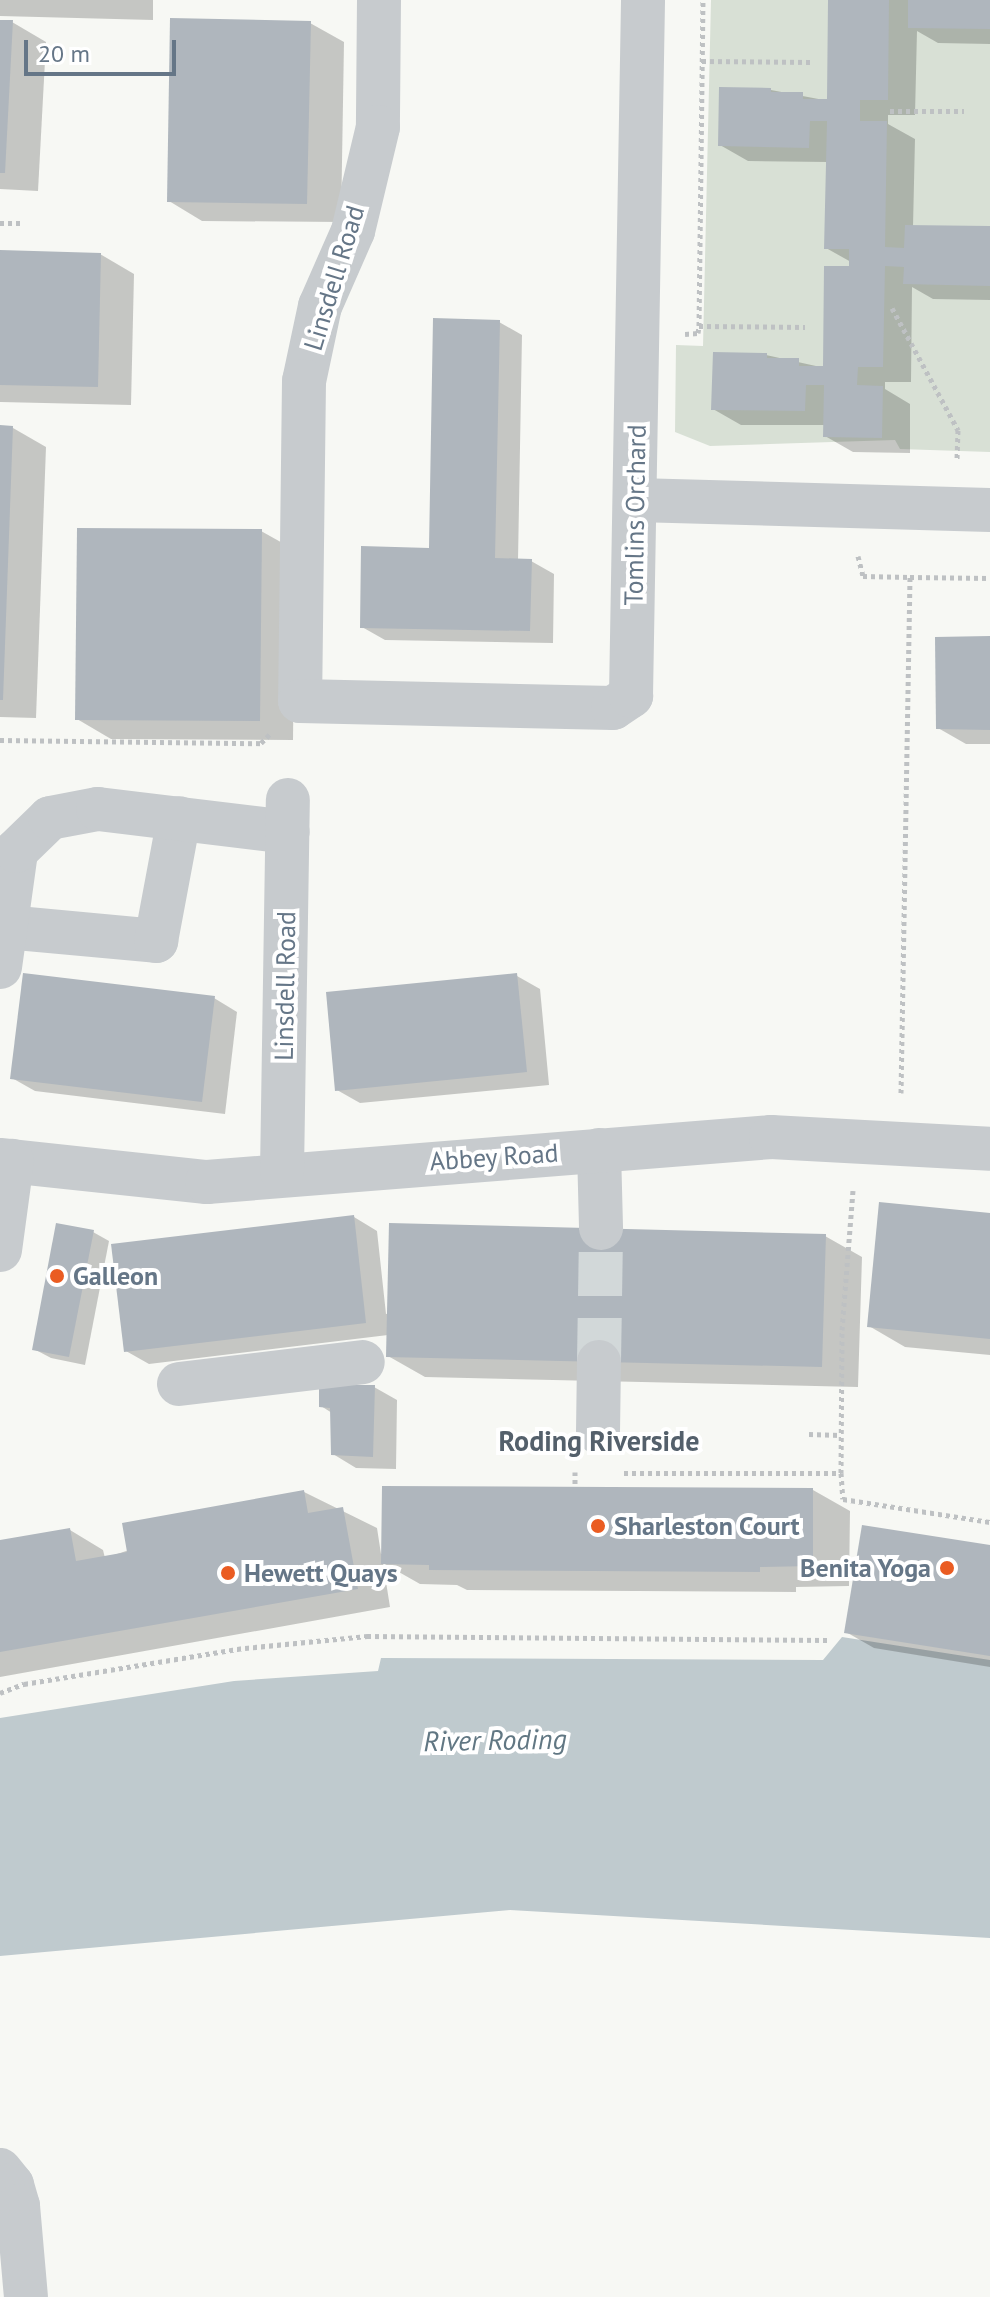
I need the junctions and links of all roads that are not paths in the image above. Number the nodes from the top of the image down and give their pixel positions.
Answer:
1 (379, 0) edge
2 (643, 0) edge
3 (636, 500) junction
4 (990, 510) edge
5 (300, 701) joint
6 (179, 818) junction
7 (3, 947) edge
8 (990, 1149) edge
9 (599, 1150) junction
10 (6, 1161) edge
11 (282, 1172) junction
12 (601, 1228) tunnel mouth
13 (0, 1250) edge
14 (363, 1362) dead end
15 (599, 1362) tunnel mouth
16 (179, 1384) dead end
17 (598, 1459) road end
18 (0, 2170) edge
19 (26, 2297) edge

1 - 5 street, Linsdell Road
2 - 3 street, Tomlins Orchard
3 - 4 street
3 - 5 street, Tomlins Orchard
6 - 7 street
6 - 7 street
6 - 11 street, Linsdell Road
8 - 9 street, Abbey Road
9 - 11 street, Abbey Road
9 - 12 street
10 - 11 street, Abbey Road
10 - 13 street
14 - 16 street
15 - 17 street
18 - 19 street

